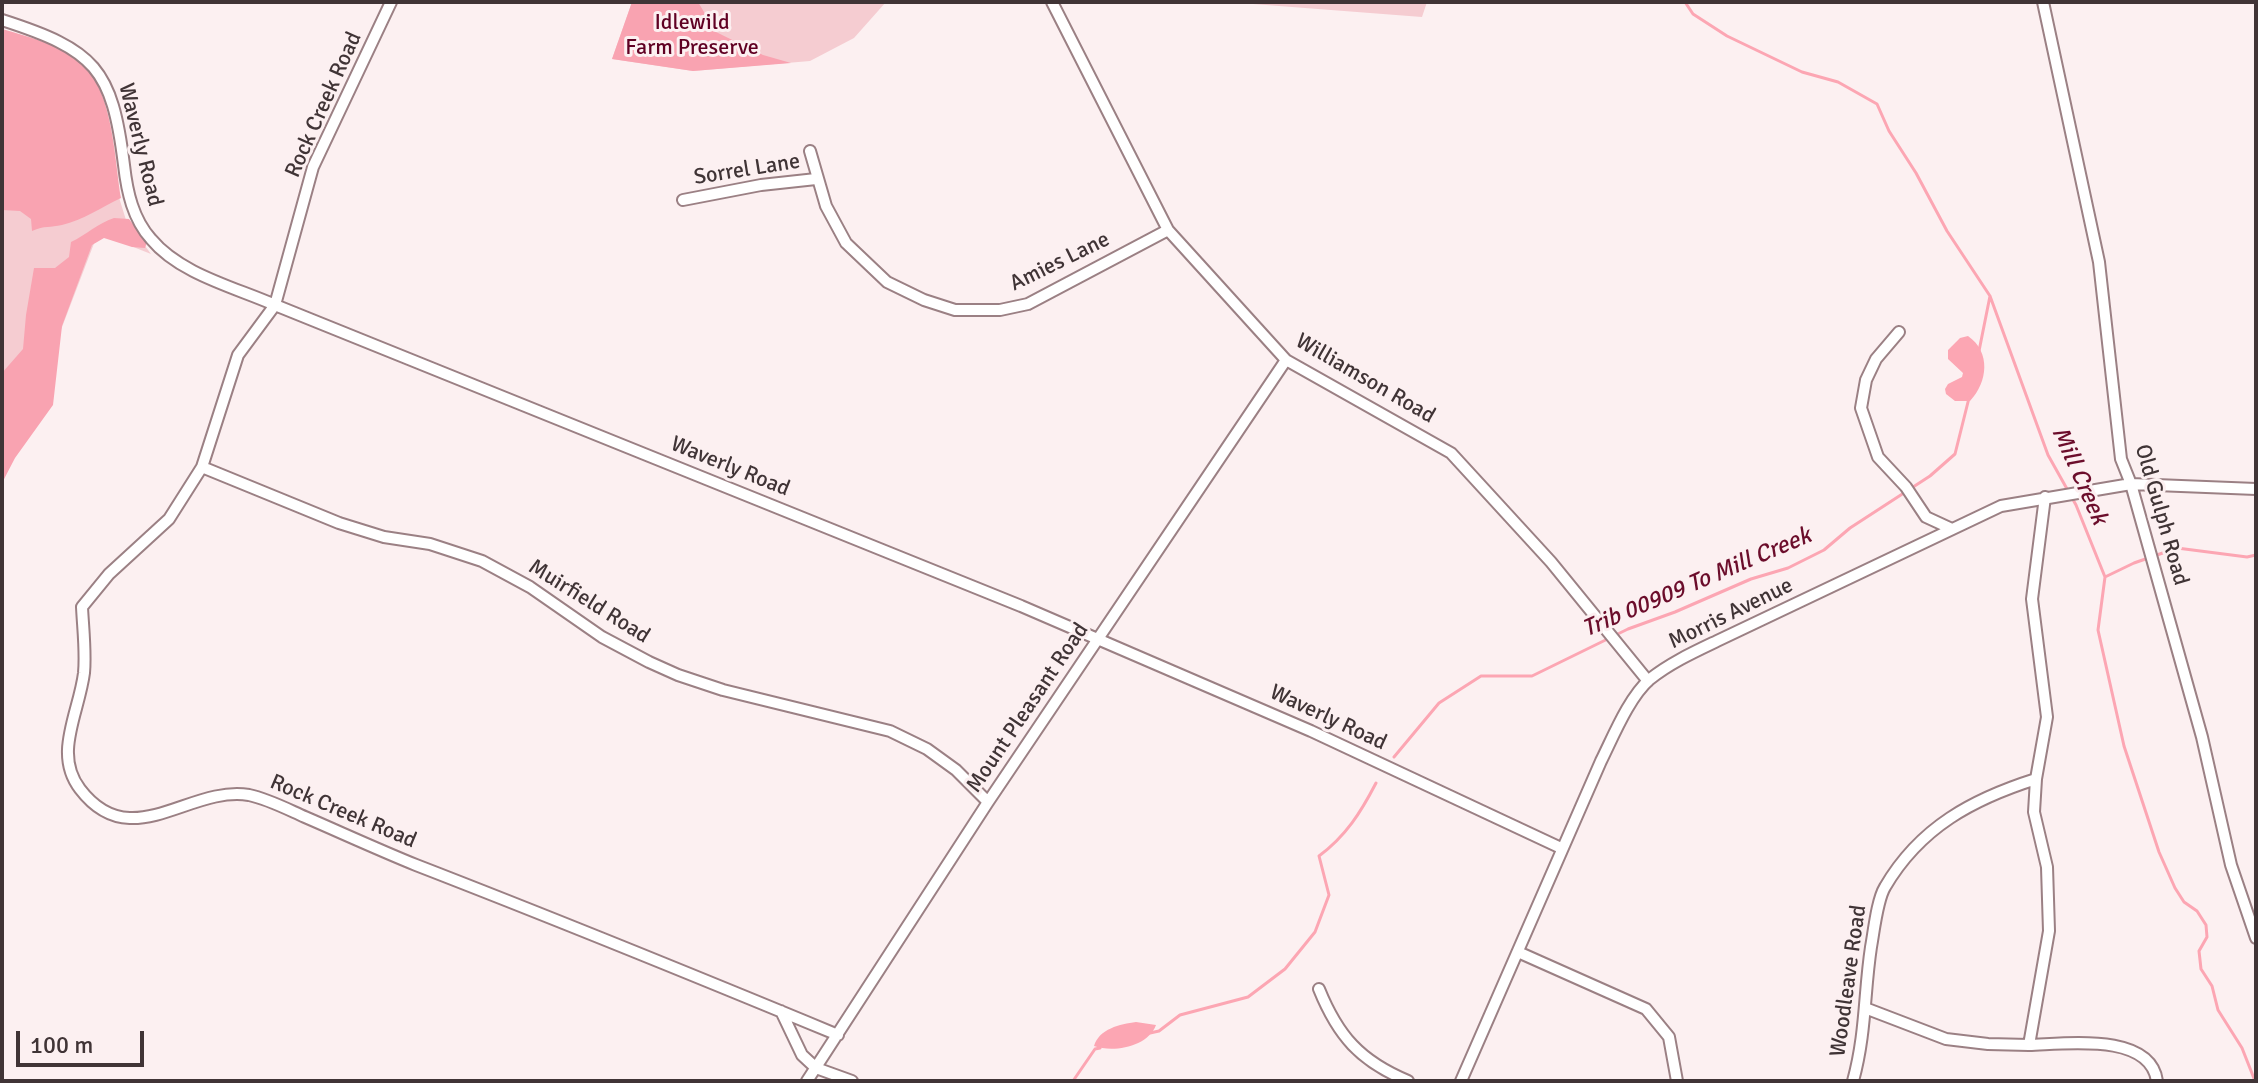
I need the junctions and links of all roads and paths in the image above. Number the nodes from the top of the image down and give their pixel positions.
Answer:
1 (391, 2) edge
2 (1052, 2) edge
3 (2043, 2) edge
4 (2, 20) edge
5 (810, 151) dead end
6 (816, 179) junction
7 (683, 200) dead end
8 (1168, 230) junction
9 (275, 305) junction
10 (1899, 332) dead end
11 (1286, 360) junction
12 (202, 467) junction
13 (2131, 484) junction
14 (2256, 489) edge
15 (2045, 497) junction
16 (1952, 529) junction
17 (1099, 640) junction
18 (1648, 681) junction
19 (2036, 779) junction
20 (988, 802) junction
21 (1561, 848) junction
22 (2256, 938) edge
23 (1518, 952) junction
24 (1319, 989) dead end
25 (1865, 1008) junction
26 (781, 1011) junction
27 (838, 1035) junction
28 (2029, 1045) junction
29 (816, 1068) junction
30 (807, 1081) edge
31 (852, 1081) edge
32 (1408, 1081) edge
33 (1461, 1081) edge
34 (1677, 1081) edge
35 (1853, 1081) edge
36 (2157, 1081) edge

1 - 9 street, Rock Creek Road
2 - 8 street, Williamson Road
3 - 13 street, Old Gulph Road
4 - 9 street, Waverly Road
5 - 6 street, Amies Lane
6 - 7 street, Sorrel Lane
6 - 8 street, Amies Lane
8 - 11 street, Williamson Road
9 - 12 street, Rock Creek Road
9 - 17 street, Waverly Road
10 - 16 street
11 - 17 street, Mount Pleasant Road
11 - 18 street, Williamson Road
12 - 20 street, Muirfield Road
12 - 26 street, Rock Creek Road
13 - 14 street, Morris Avenue
13 - 15 street, Morris Avenue
13 - 22 street, Old Gulph Road
15 - 16 street, Morris Avenue
15 - 19 street
16 - 18 street, Morris Avenue
17 - 20 street, Mount Pleasant Road
17 - 21 street, Waverly Road
18 - 21 street, Morris Avenue
19 - 25 street, Woodleave Road
19 - 28 street
20 - 27 street, Mount Pleasant Road
21 - 23 street, Morris Avenue
23 - 33 street, Morris Avenue
23 - 34 street
24 - 32 street
25 - 28 street
25 - 35 street, Woodleave Road
26 - 27 street, Rock Creek Road
26 - 29 street
27 - 29 street, Mount Pleasant Road
28 - 36 street
29 - 30 street, Mount Pleasant Road
29 - 31 street

